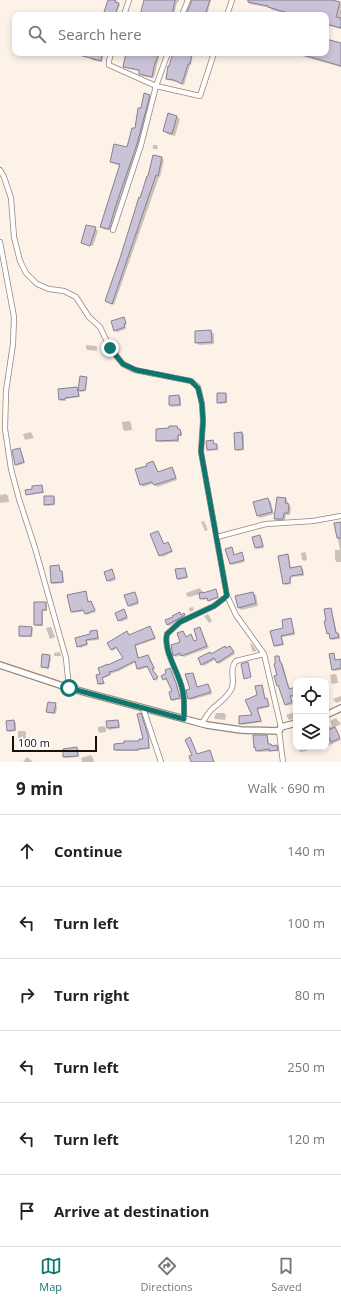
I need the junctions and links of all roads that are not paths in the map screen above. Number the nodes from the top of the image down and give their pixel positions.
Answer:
1 (129, 0) edge
2 (188, 0) edge
3 (232, 0) edge
4 (125, 12) edge
5 (183, 12) edge
6 (228, 12) edge
7 (110, 56) edge
8 (167, 56) edge
9 (213, 56) edge
10 (156, 86) junction
11 (0, 170) edge
12 (113, 230) dead end
13 (0, 242) edge
14 (341, 516) edge
15 (217, 537) junction
16 (227, 596) junction
17 (264, 654) junction
18 (0, 665) edge
19 (69, 688) junction
20 (143, 708) junction
21 (341, 708) edge
22 (328, 714) edge
23 (184, 719) junction
24 (201, 724) junction
25 (293, 724) edge
26 (280, 729) junction
27 (161, 762) edge
28 (283, 762) edge

1 - 4 street
2 - 5 street
3 - 6 street
7 - 10 street
8 - 10 street
9 - 10 street
10 - 12 street
11 - 15 street
13 - 19 street
14 - 15 street
15 - 16 street
16 - 17 street
16 - 23 street
17 - 24 street
17 - 26 street
18 - 19 street
19 - 20 street
20 - 23 street
20 - 27 street
21 - 22 street
23 - 24 street
24 - 26 street
25 - 26 street
26 - 28 street

